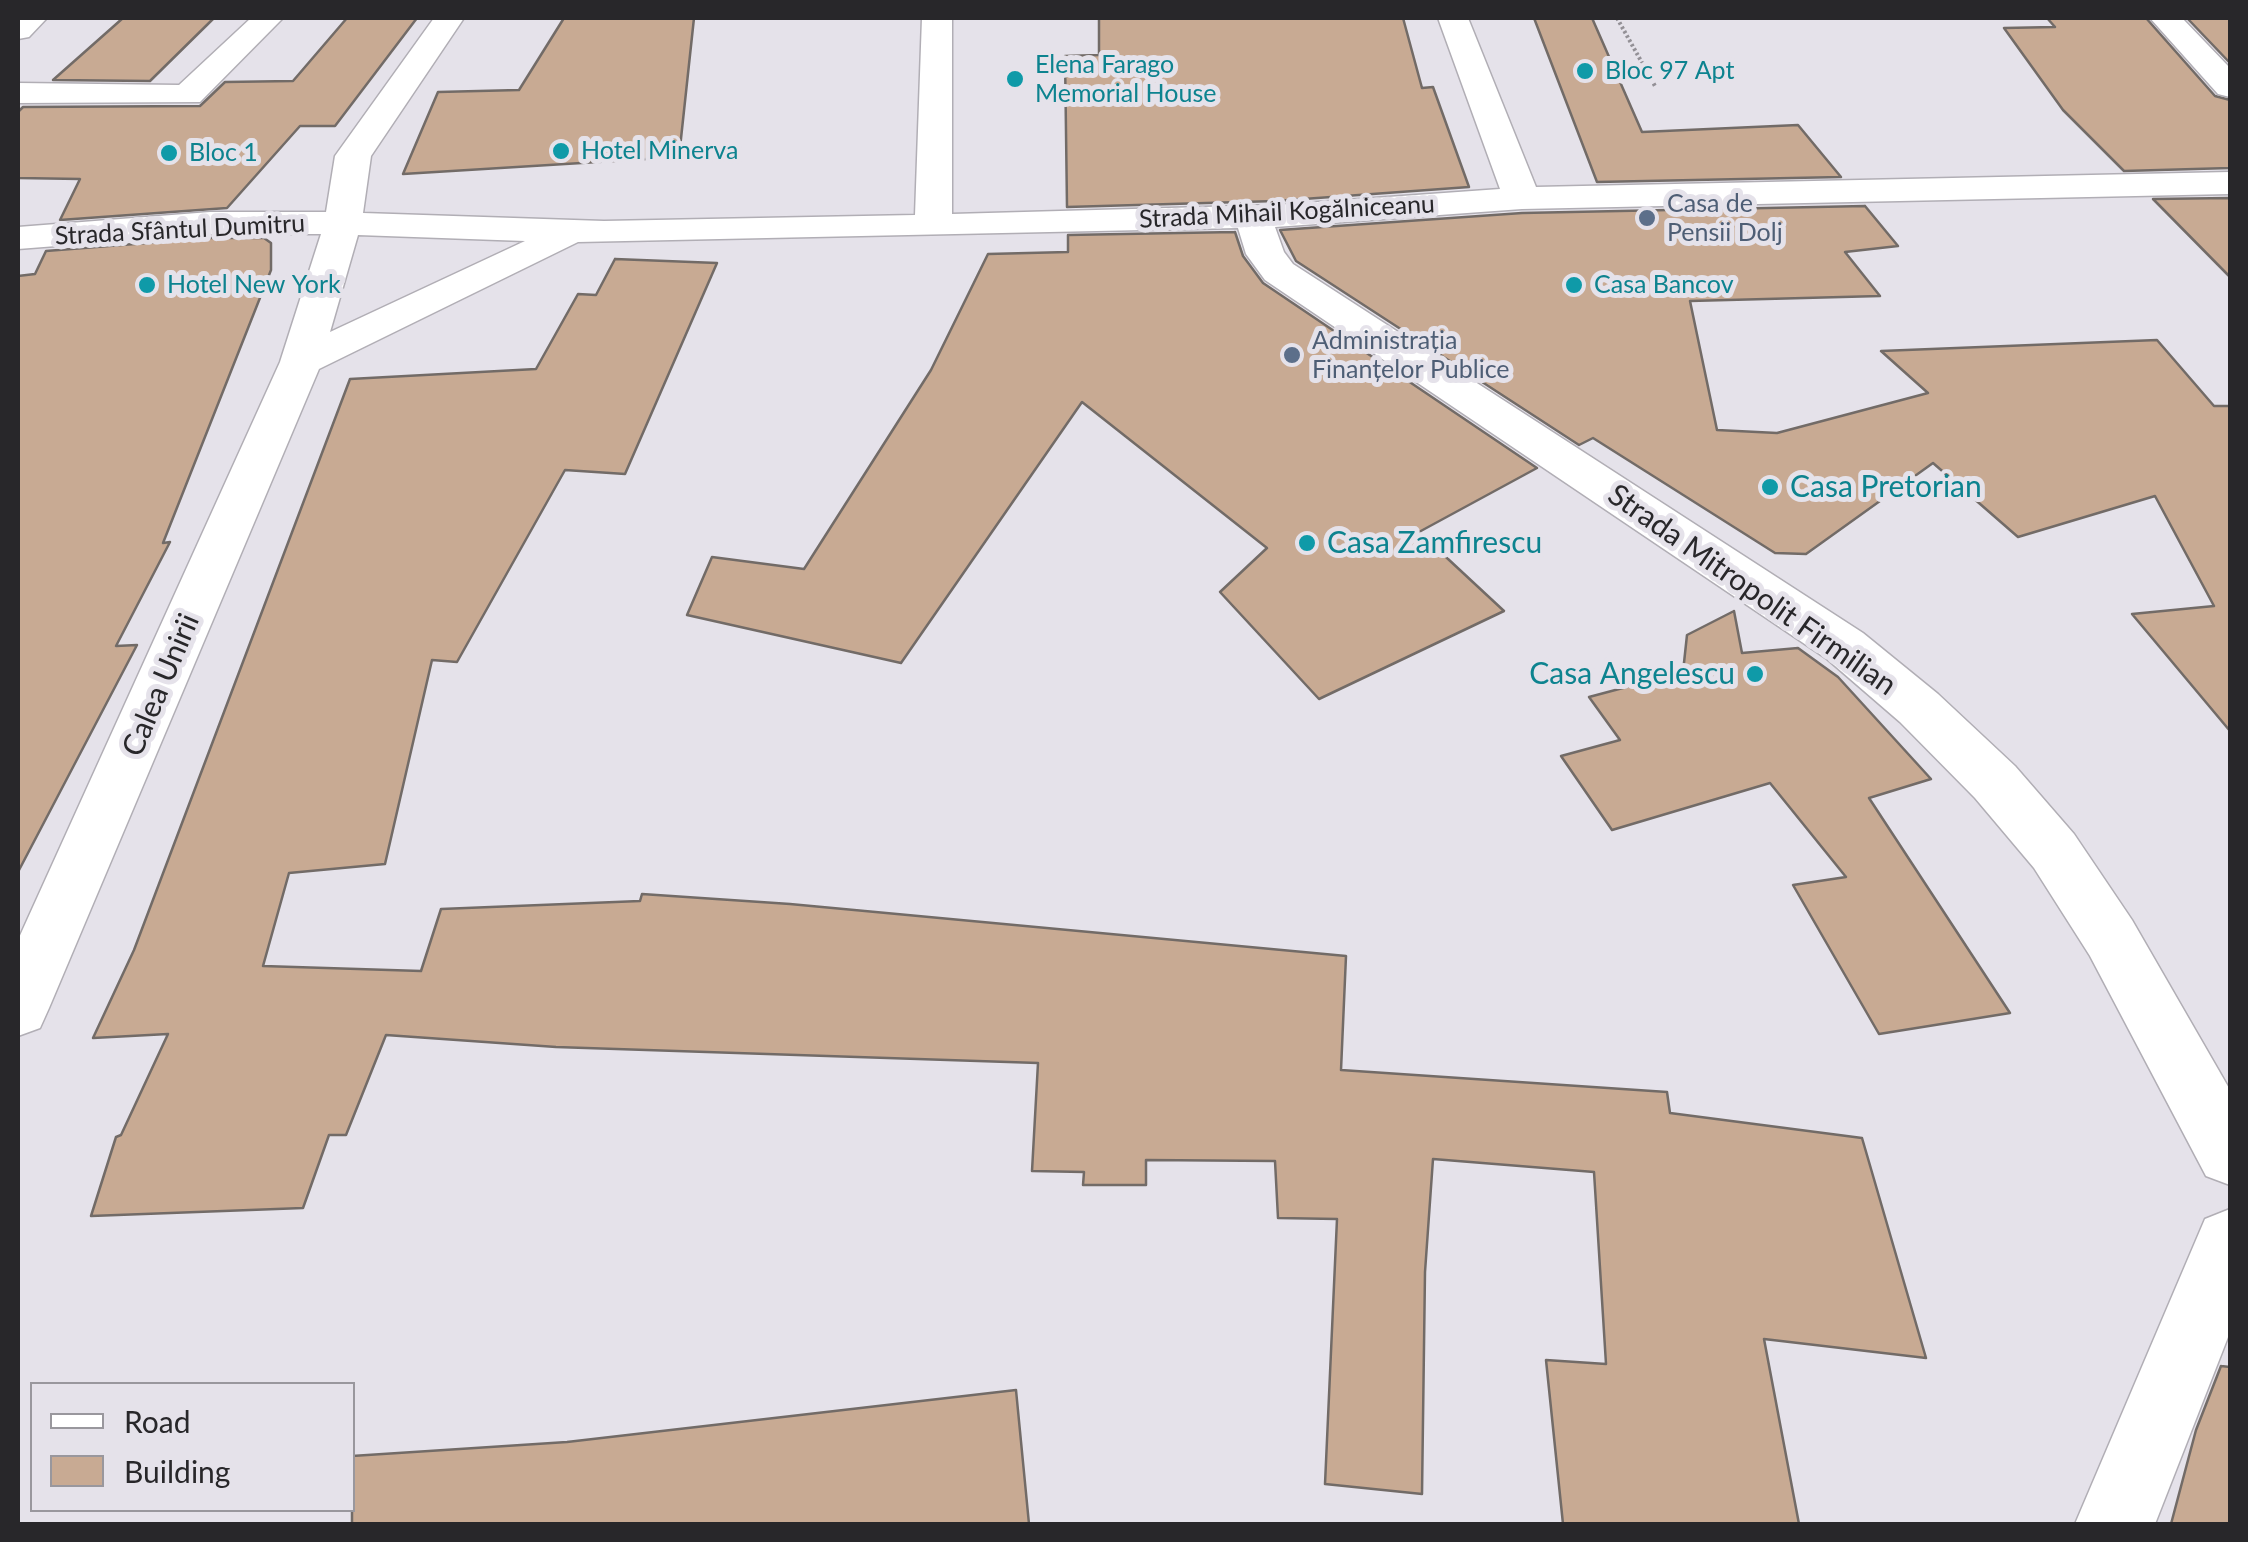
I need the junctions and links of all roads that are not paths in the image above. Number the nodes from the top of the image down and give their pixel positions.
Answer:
1 (32, 18) edge
2 (268, 18) edge
3 (449, 18) edge
4 (937, 18) edge
5 (1453, 18) edge
6 (2164, 18) edge
7 (18, 30) edge
8 (2230, 87) edge
9 (18, 93) edge
10 (2230, 183) edge
11 (1522, 198) junction
12 (1254, 216) junction
13 (343, 223) junction
14 (933, 226) junction
15 (575, 232) junction
16 (18, 238) edge
17 (301, 362) junction
18 (18, 1008) edge
19 (2230, 1154) edge
20 (2230, 1244) edge
21 (2115, 1524) edge

1 - 7 street
2 - 9 street
3 - 13 street, Calea Unirii
4 - 14 street
5 - 11 street
6 - 8 street
10 - 11 street, Strada Mihail Kogălniceanu
11 - 12 street, Strada Mihail Kogălniceanu
12 - 14 street, Strada Mihail Kogălniceanu
12 - 19 street, Strada Mitropolit Firmilian
13 - 15 street, Strada Mihail Kogălniceanu
13 - 16 street, Strada Sfântul Dumitru
13 - 17 street, Calea Unirii
14 - 15 street, Strada Mihail Kogălniceanu
15 - 17 street
17 - 18 street, Calea Unirii
20 - 21 street

